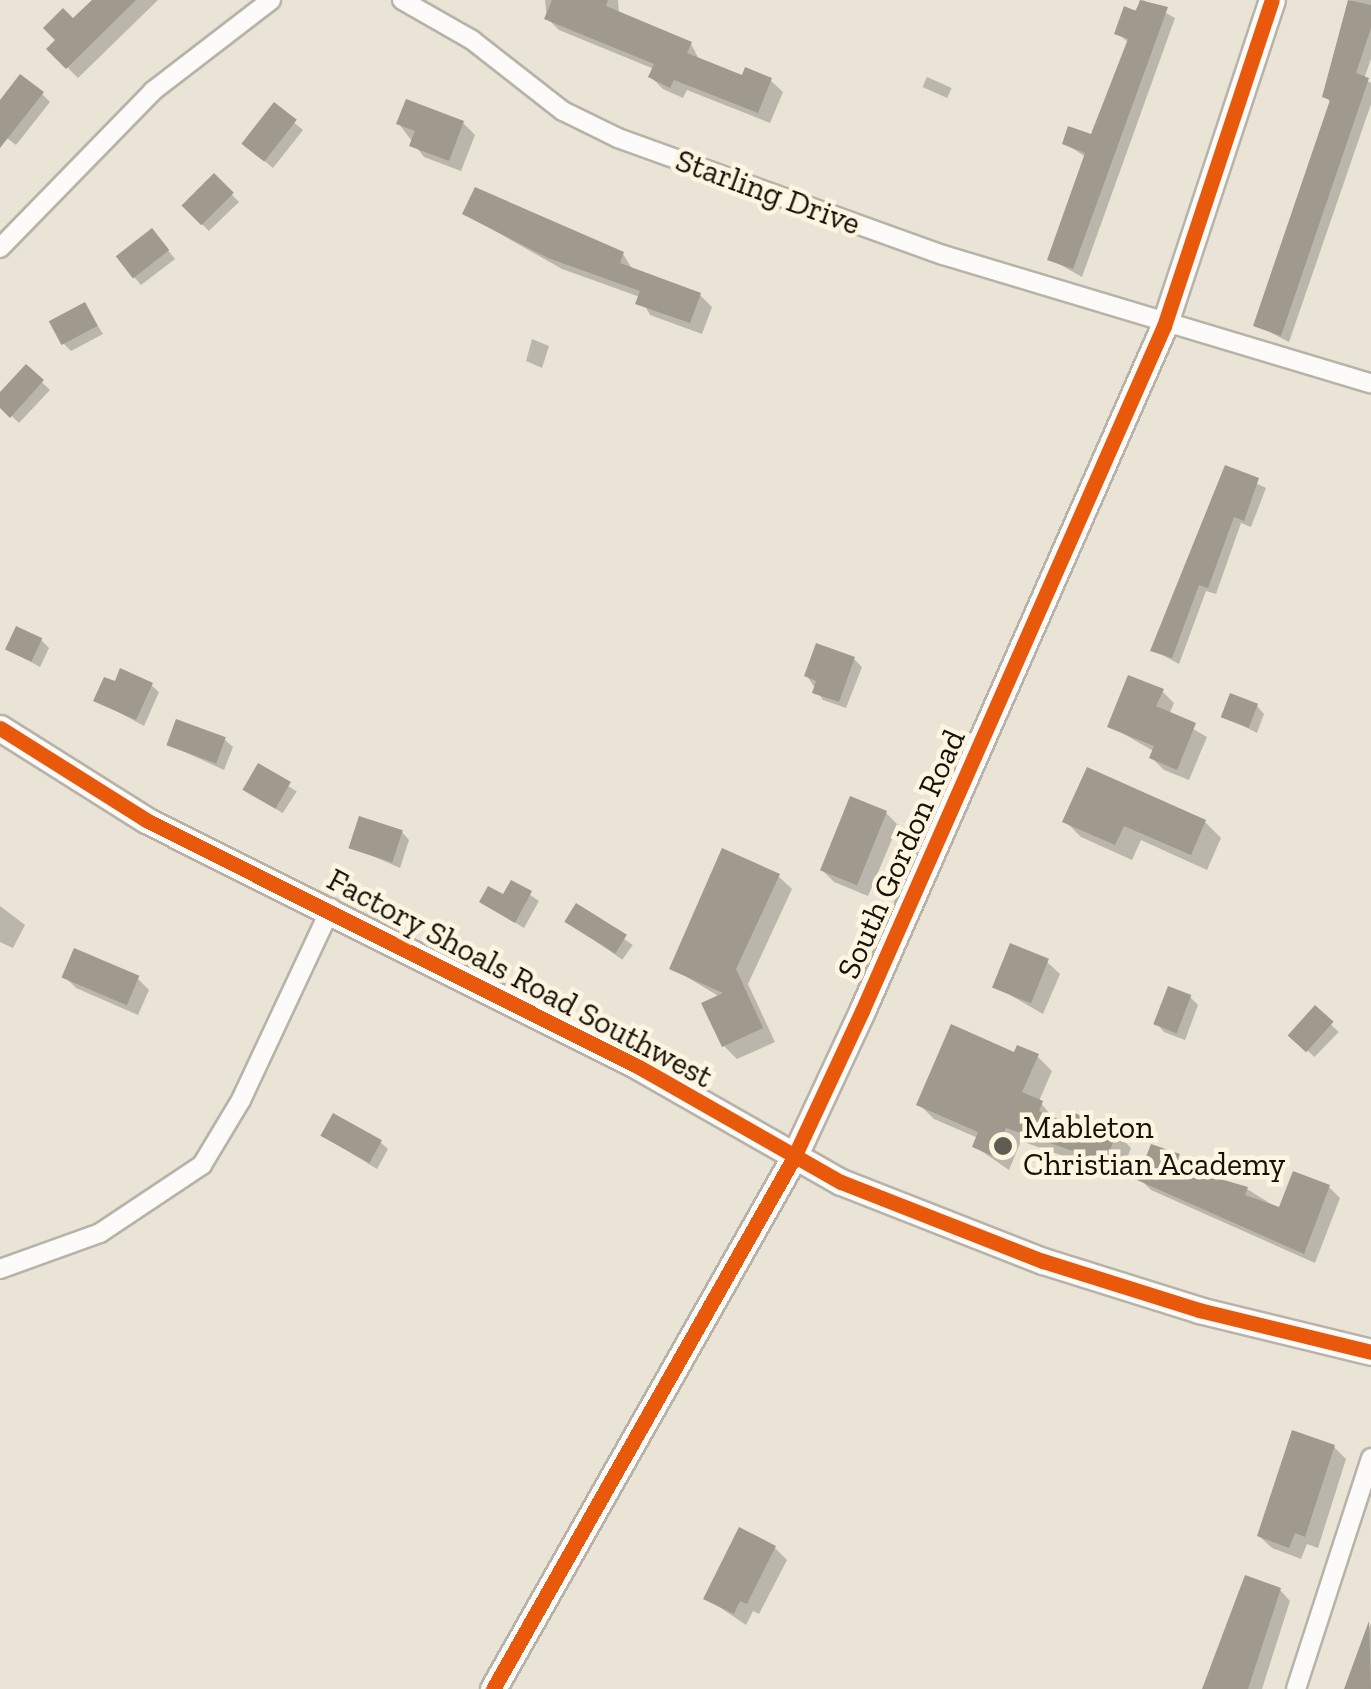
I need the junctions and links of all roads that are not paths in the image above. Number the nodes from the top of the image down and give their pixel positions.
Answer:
1 (271, 0) edge
2 (402, 0) edge
3 (1272, 0) edge
4 (263, 1) edge
5 (0, 248) edge
6 (1164, 326) junction
7 (1371, 383) edge
8 (0, 728) edge
9 (331, 908) junction
10 (793, 1159) junction
11 (0, 1269) edge
12 (1371, 1352) edge
13 (1371, 1458) edge
14 (517, 1642) junction
15 (493, 1689) edge
16 (506, 1689) edge
17 (1296, 1689) edge

1 - 4 street
2 - 6 street, Starling Drive
3 - 6 street, South Gordon Road
4 - 5 street
6 - 7 street, Starling Drive
6 - 10 street, South Gordon Road
8 - 9 street, Factory Shoals Road Southwest
9 - 10 street, Factory Shoals Road Southwest
9 - 11 street
10 - 12 street, Factory Shoals Road Southwest
10 - 14 street, South Gordon Road
13 - 17 street
14 - 15 street, South Gordon Road
14 - 16 street

